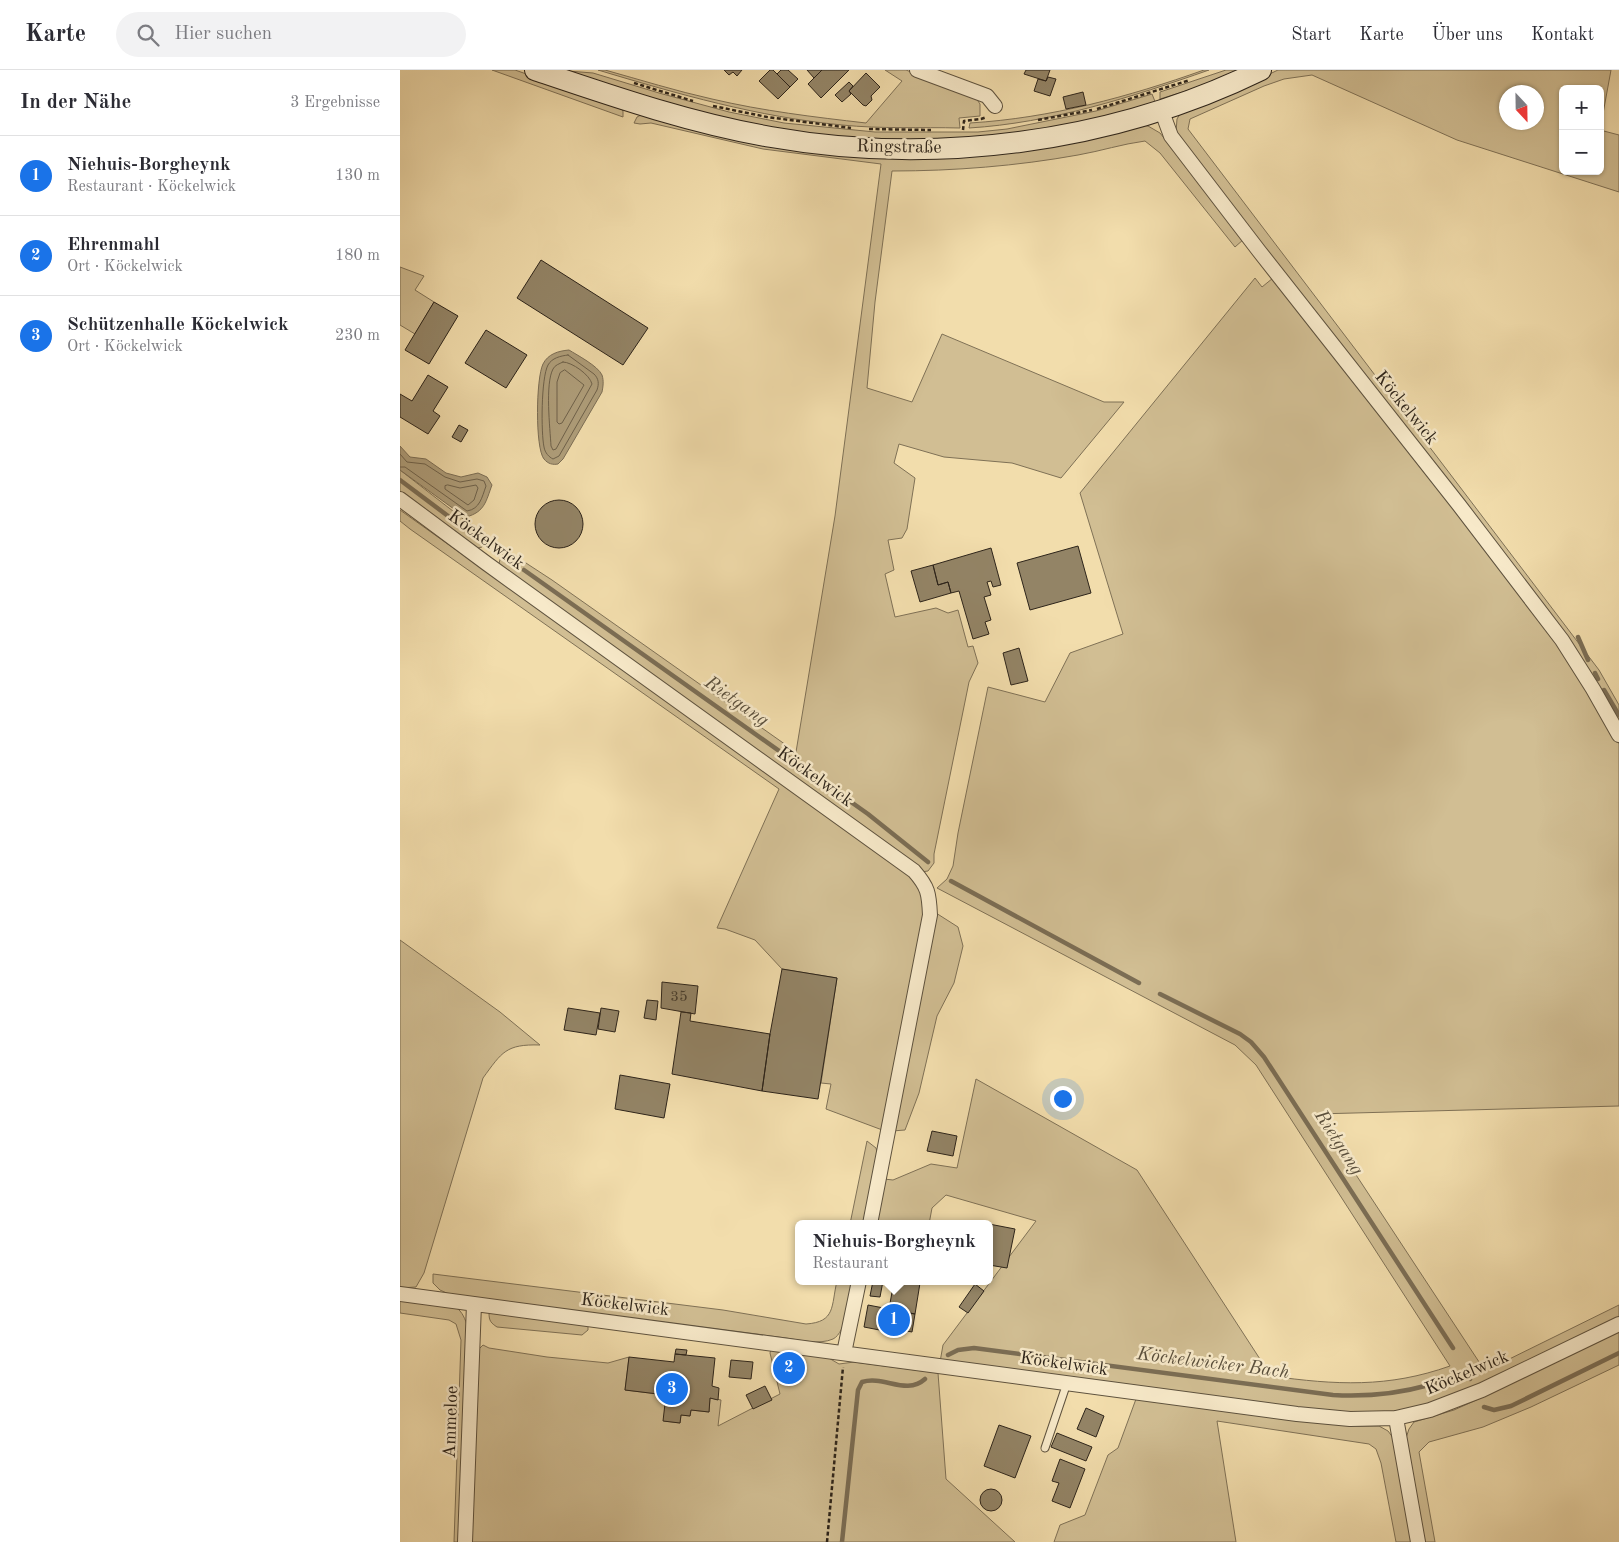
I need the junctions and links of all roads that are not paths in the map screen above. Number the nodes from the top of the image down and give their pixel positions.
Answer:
1 (535, 70) edge
2 (917, 70) edge
3 (1261, 70) edge
4 (995, 106) road end
5 (1161, 109) junction
6 (400, 499) edge
7 (1619, 734) edge
8 (871, 1220) edge
9 (858, 1285) edge
10 (400, 1294) edge
11 (474, 1304) junction
12 (1619, 1324) edge
13 (844, 1353) junction
14 (1067, 1383) junction
15 (1396, 1418) junction
16 (1045, 1448) dead end
17 (465, 1542) edge
18 (1418, 1542) edge

1 - 5 main road, Ringstraße
2 - 4 street
3 - 5 main road, Ringstraße
5 - 7 street, Köckelwick
6 - 8 street, Köckelwick
9 - 13 street
10 - 11 street, Köckelwick
11 - 13 street, Köckelwick
11 - 17 street, Ammeloe
12 - 15 street, Köckelwick
13 - 14 street, Köckelwick
14 - 15 street, Köckelwick
14 - 16 lane
15 - 18 street

